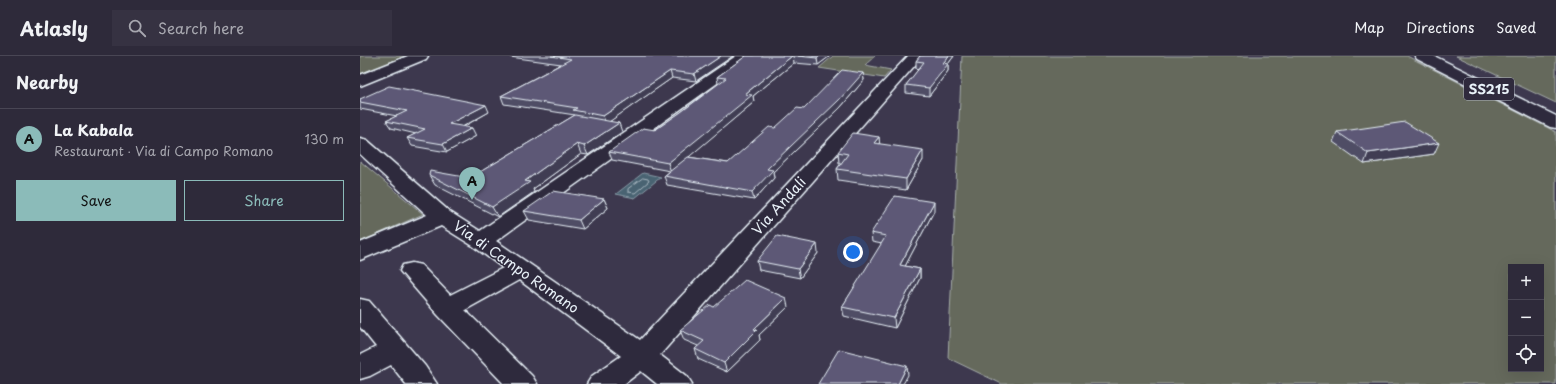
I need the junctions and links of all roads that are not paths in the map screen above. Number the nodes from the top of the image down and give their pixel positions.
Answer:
1 (421, 56) edge
2 (746, 56) edge
3 (916, 56) edge
4 (1422, 56) edge
5 (1440, 56) edge
6 (360, 81) edge
7 (1556, 112) edge
8 (1556, 123) edge
9 (360, 144) edge
10 (442, 217) junction
11 (481, 241) junction
12 (360, 252) edge
13 (520, 269) junction
14 (412, 271) dead end
15 (360, 308) edge
16 (447, 308) junction
17 (394, 350) junction
18 (642, 356) junction
19 (360, 368) edge
20 (422, 384) edge
21 (522, 384) edge
22 (602, 384) edge
23 (677, 384) edge

1 - 6 street
2 - 11 street
3 - 18 street, Via Andali
4 - 8 street, SS215
5 - 7 street, SS215
9 - 10 street, Via di Campo Romano
10 - 11 street, Via di Campo Romano
10 - 12 street
11 - 13 street, Via di Campo Romano
13 - 16 street
13 - 18 street, Via di Campo Romano
14 - 16 street
15 - 17 street
16 - 21 street
17 - 19 street
17 - 20 street
18 - 22 street, Via Andali
18 - 23 street, Via di Campo Romano

